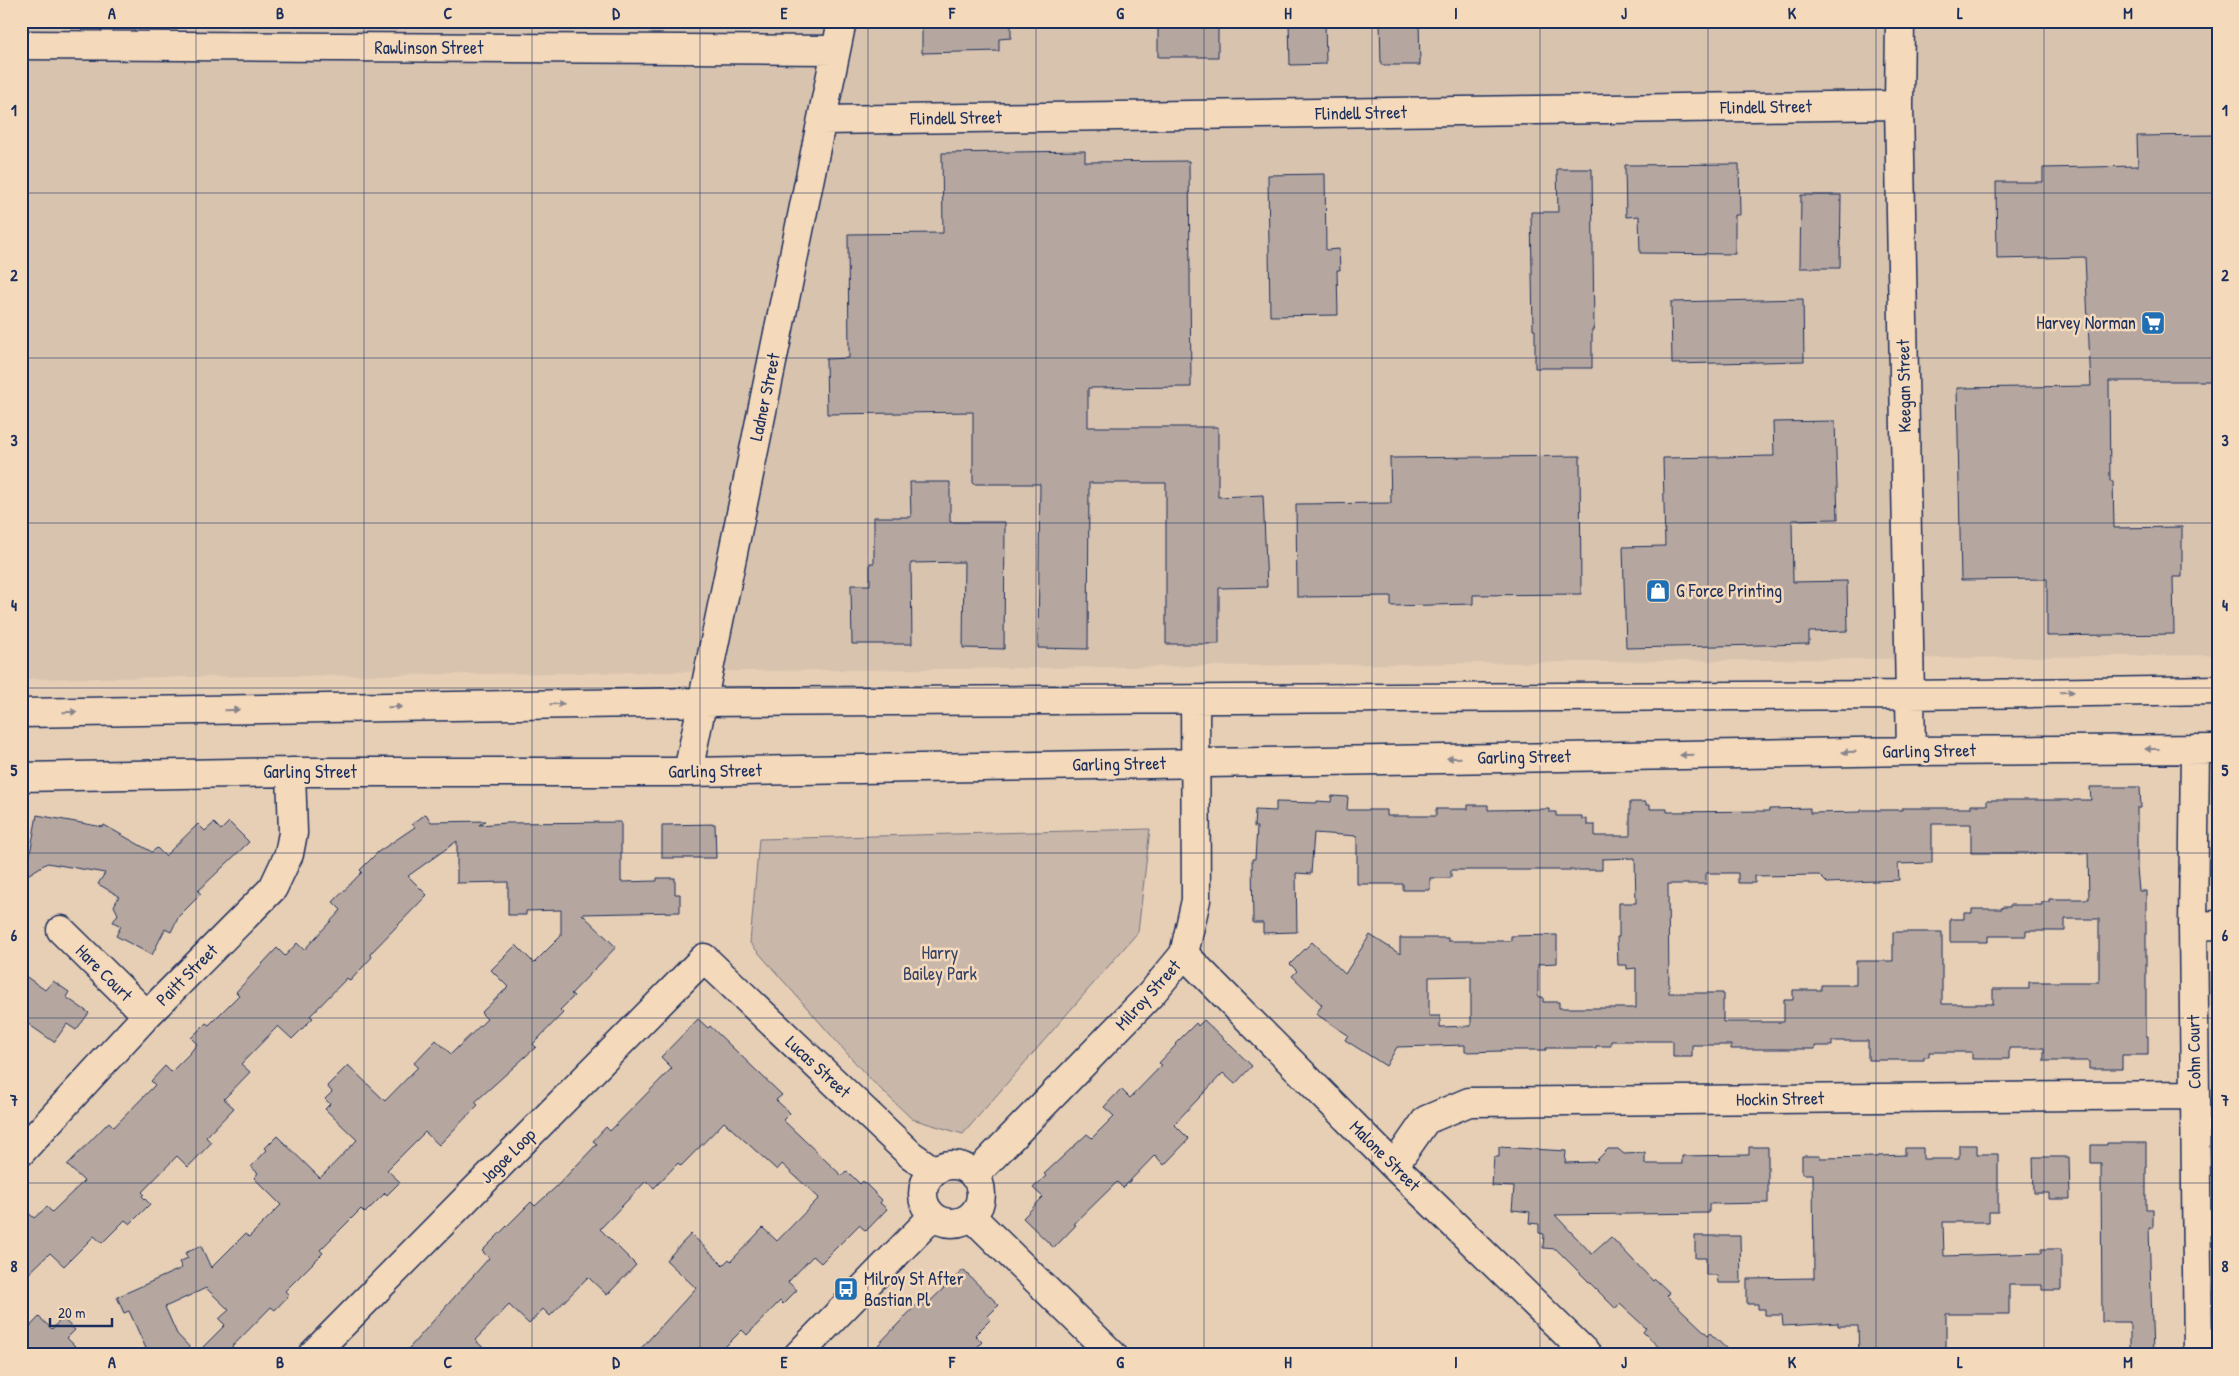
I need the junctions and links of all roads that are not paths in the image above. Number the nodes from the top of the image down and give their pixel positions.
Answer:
1 (842, 21) edge
2 (1900, 21) edge
3 (21, 45) edge
4 (836, 50) junction
5 (1899, 105) junction
6 (822, 120) junction
7 (2218, 690) edge
8 (1910, 695) junction
9 (1195, 700) junction
10 (702, 702) junction
11 (21, 713) edge
12 (2206, 749) edge
13 (1911, 751) junction
14 (1196, 762) junction
15 (292, 772) junction
16 (688, 772) junction
17 (21, 777) edge
18 (2205, 925) edge
19 (60, 930) dead end
20 (1184, 954) junction
21 (704, 958) joint
22 (146, 1016) junction
23 (2194, 1095) junction
24 (21, 1152) edge
25 (1394, 1166) junction
26 (934, 1171) junction
27 (974, 1176) junction
28 (933, 1216) junction
29 (972, 1216) junction
30 (312, 1355) edge
31 (798, 1355) edge
32 (1113, 1355) edge
33 (1588, 1355) edge
34 (2198, 1355) edge

1 - 4 street, Ladner Street
2 - 5 street, Keegan Street
3 - 4 street, Rawlinson Street
4 - 6 street, Ladner Street
5 - 6 street, Flindell Street
5 - 8 street, Keegan Street
6 - 10 street, Ladner Street
8 -> 7 street
8 - 9 street
8 - 13 street, Keegan Street
9 - 10 street
9 - 14 street, Milroy Street
11 -> 10 street
10 - 16 street, Ladner Street
12 -> 13 street, Garling Street
12 - 18 street, Cohn Court
13 -> 14 street, Garling Street
14 - 16 street, Garling Street
14 - 20 street, Milroy Street
15 - 16 street, Garling Street
15 - 17 street, Garling Street
15 - 22 street, Paitt Street
18 - 23 street, Cohn Court
19 - 22 street, Hare Court
20 - 25 street, Malone Street
20 - 27 street, Milroy Street
21 - 26 street, Lucas Street
21 - 30 street, Jagoe Loop
22 - 24 street, Paitt Street
23 - 25 street, Hockin Street
23 - 34 street, Cohn Court
25 - 33 street, Malone Street
26 - 27 street
26 - 28 street
27 - 29 street
28 - 29 street
28 - 31 street
29 - 32 street

